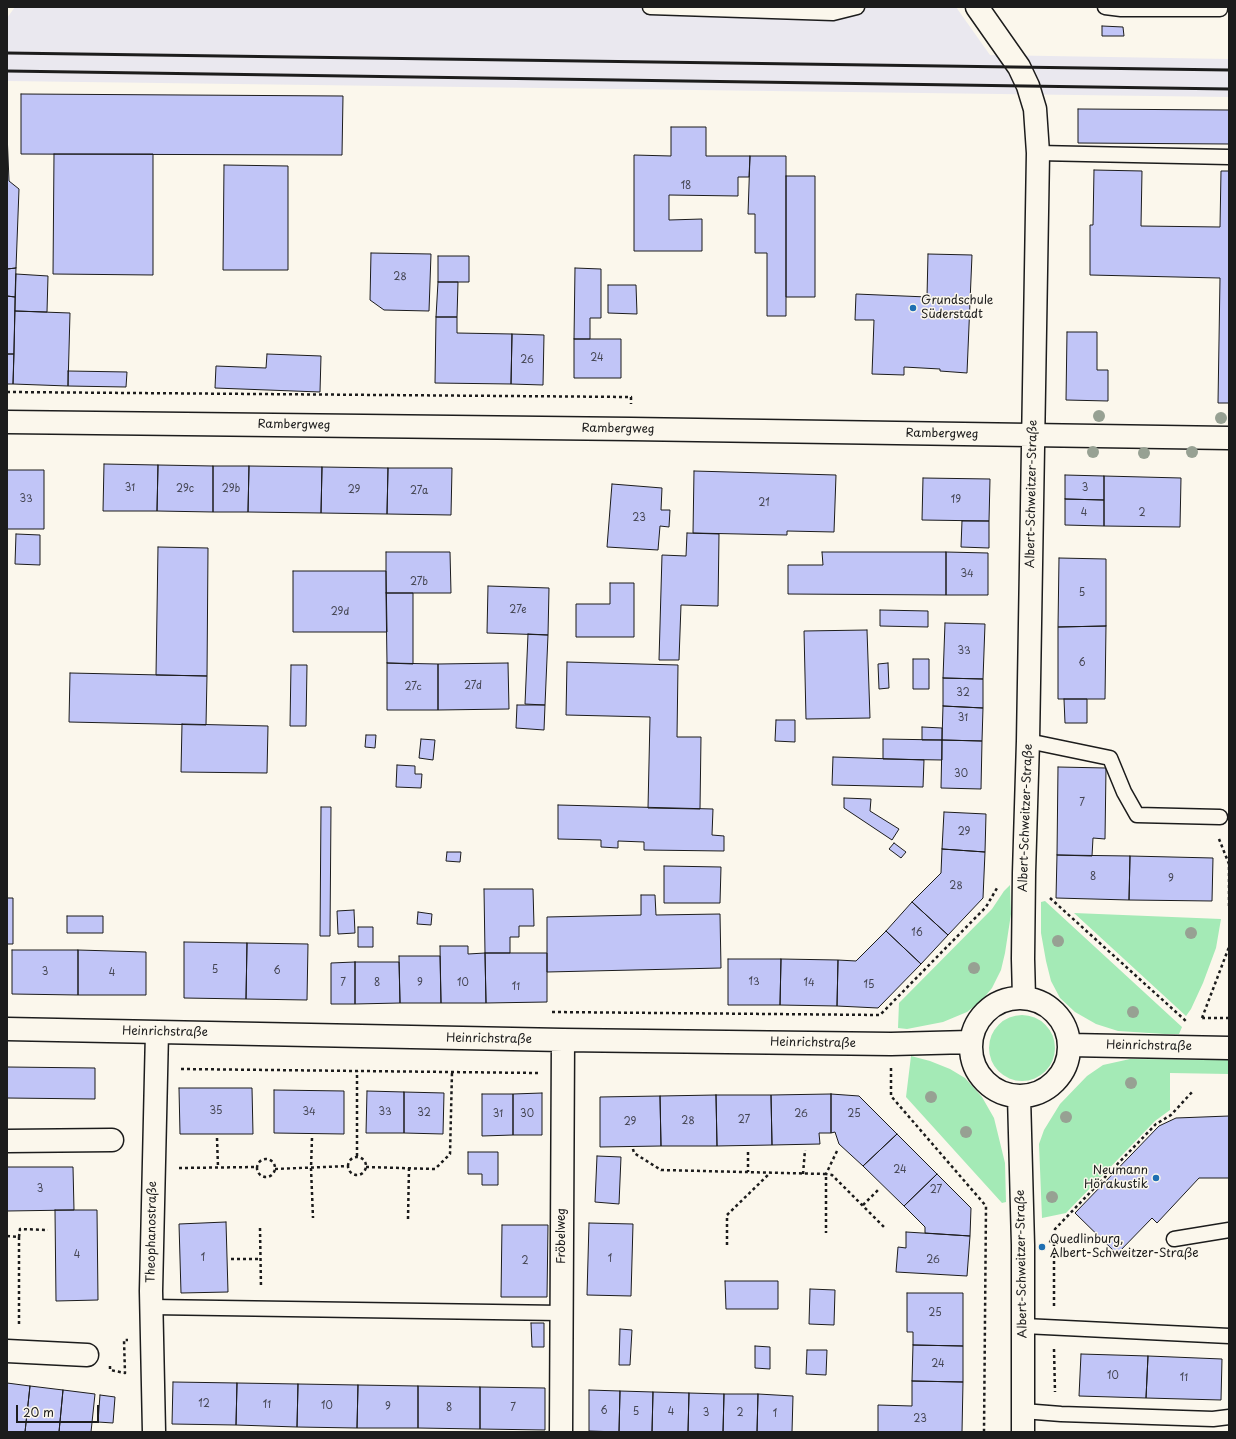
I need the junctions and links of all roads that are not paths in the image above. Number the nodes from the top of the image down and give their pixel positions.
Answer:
1 (650, 7) edge
2 (857, 7) edge
3 (977, 7) edge
4 (1105, 7) edge
5 (1220, 7) edge
6 (1038, 153) junction
7 (1229, 157) edge
8 (7, 422) edge
9 (1033, 435) junction
10 (1229, 438) edge
11 (1028, 741) junction
12 (1215, 817) road end
13 (1024, 998) junction
14 (7, 1029) edge
15 (157, 1032) junction
16 (563, 1040) junction
17 (970, 1042) junction
18 (1069, 1044) junction
19 (1229, 1048) edge
20 (1019, 1096) junction
21 (112, 1140) dead end
22 (7, 1141) edge
23 (1229, 1230) edge
24 (1174, 1239) dead end
25 (152, 1307) junction
26 (561, 1313) junction
27 (1024, 1326) junction
28 (1229, 1336) edge
29 (13, 1352) edge
30 (87, 1355) dead end
31 (1023, 1411) junction
32 (1229, 1417) edge
33 (154, 1432) edge
34 (561, 1432) edge
35 (1023, 1432) edge

1 - 2 lane
3 - 6 street, Albert-Schweitzer-Straße
4 - 5 lane
6 - 7 lane
6 - 9 street, Albert-Schweitzer-Straße
8 - 9 street, Rambergweg
9 - 10 street, Rambergweg
9 - 11 street, Albert-Schweitzer-Straße
11 - 12 lane
11 - 13 street, Albert-Schweitzer-Straße
13 - 17 street
13 - 18 street
14 - 15 street, Heinrichstraße
15 - 16 street, Heinrichstraße
15 - 25 street, Theophanostraße
16 - 17 street, Heinrichstraße
16 - 26 street, Fröbelweg
17 - 20 street
18 - 19 street, Heinrichstraße
18 - 20 street
20 - 27 street, Albert-Schweitzer-Straße
21 - 22 street
23 - 24 lane
25 - 26 lane
25 - 33 street, Theophanostraße
26 - 34 street, Fröbelweg
27 - 28 lane
27 - 31 street, Albert-Schweitzer-Straße
29 - 30 street
31 - 32 lane
31 - 35 street, Albert-Schweitzer-Straße

